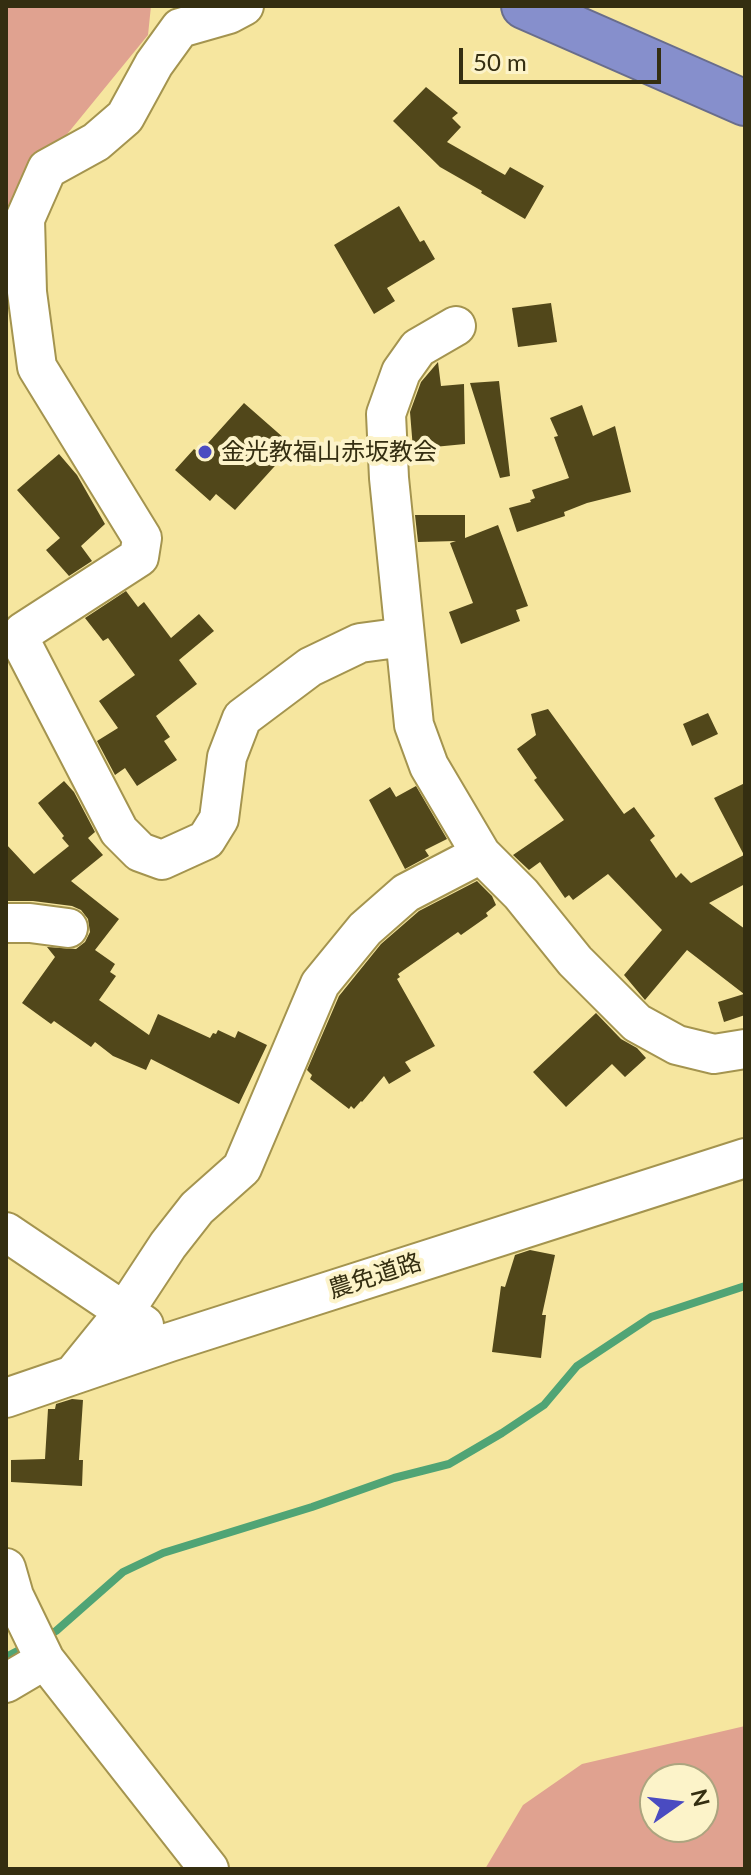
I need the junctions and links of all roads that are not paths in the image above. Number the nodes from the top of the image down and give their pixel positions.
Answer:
1 (244, 6) edge
2 (524, 6) edge
3 (561, 6) edge
4 (745, 88) edge
5 (745, 103) edge
6 (456, 326) dead end
7 (405, 637) junction
8 (481, 854) junction
9 (6, 923) edge
10 (68, 928) dead end
11 (745, 1049) edge
12 (745, 1158) edge
13 (6, 1232) edge
14 (124, 1312) junction
15 (170, 1342) junction
16 (73, 1375) junction
17 (15, 1395) edge
18 (6, 1427) edge
19 (6, 1568) edge
20 (27, 1630) edge
21 (6, 1683) edge
22 (209, 1869) edge

1 - 7 street
2 - 5 highway
3 - 4 highway
6 - 7 street
7 - 8 street
8 - 11 street
8 - 14 street
9 - 10 street
12 - 15 street, 農免道路
13 - 14 street
14 - 15 street
14 - 16 street
15 - 16 street, 農免道路
16 - 17 street, 農免道路
17 - 18 street
19 - 20 street
20 - 21 street
20 - 22 street

